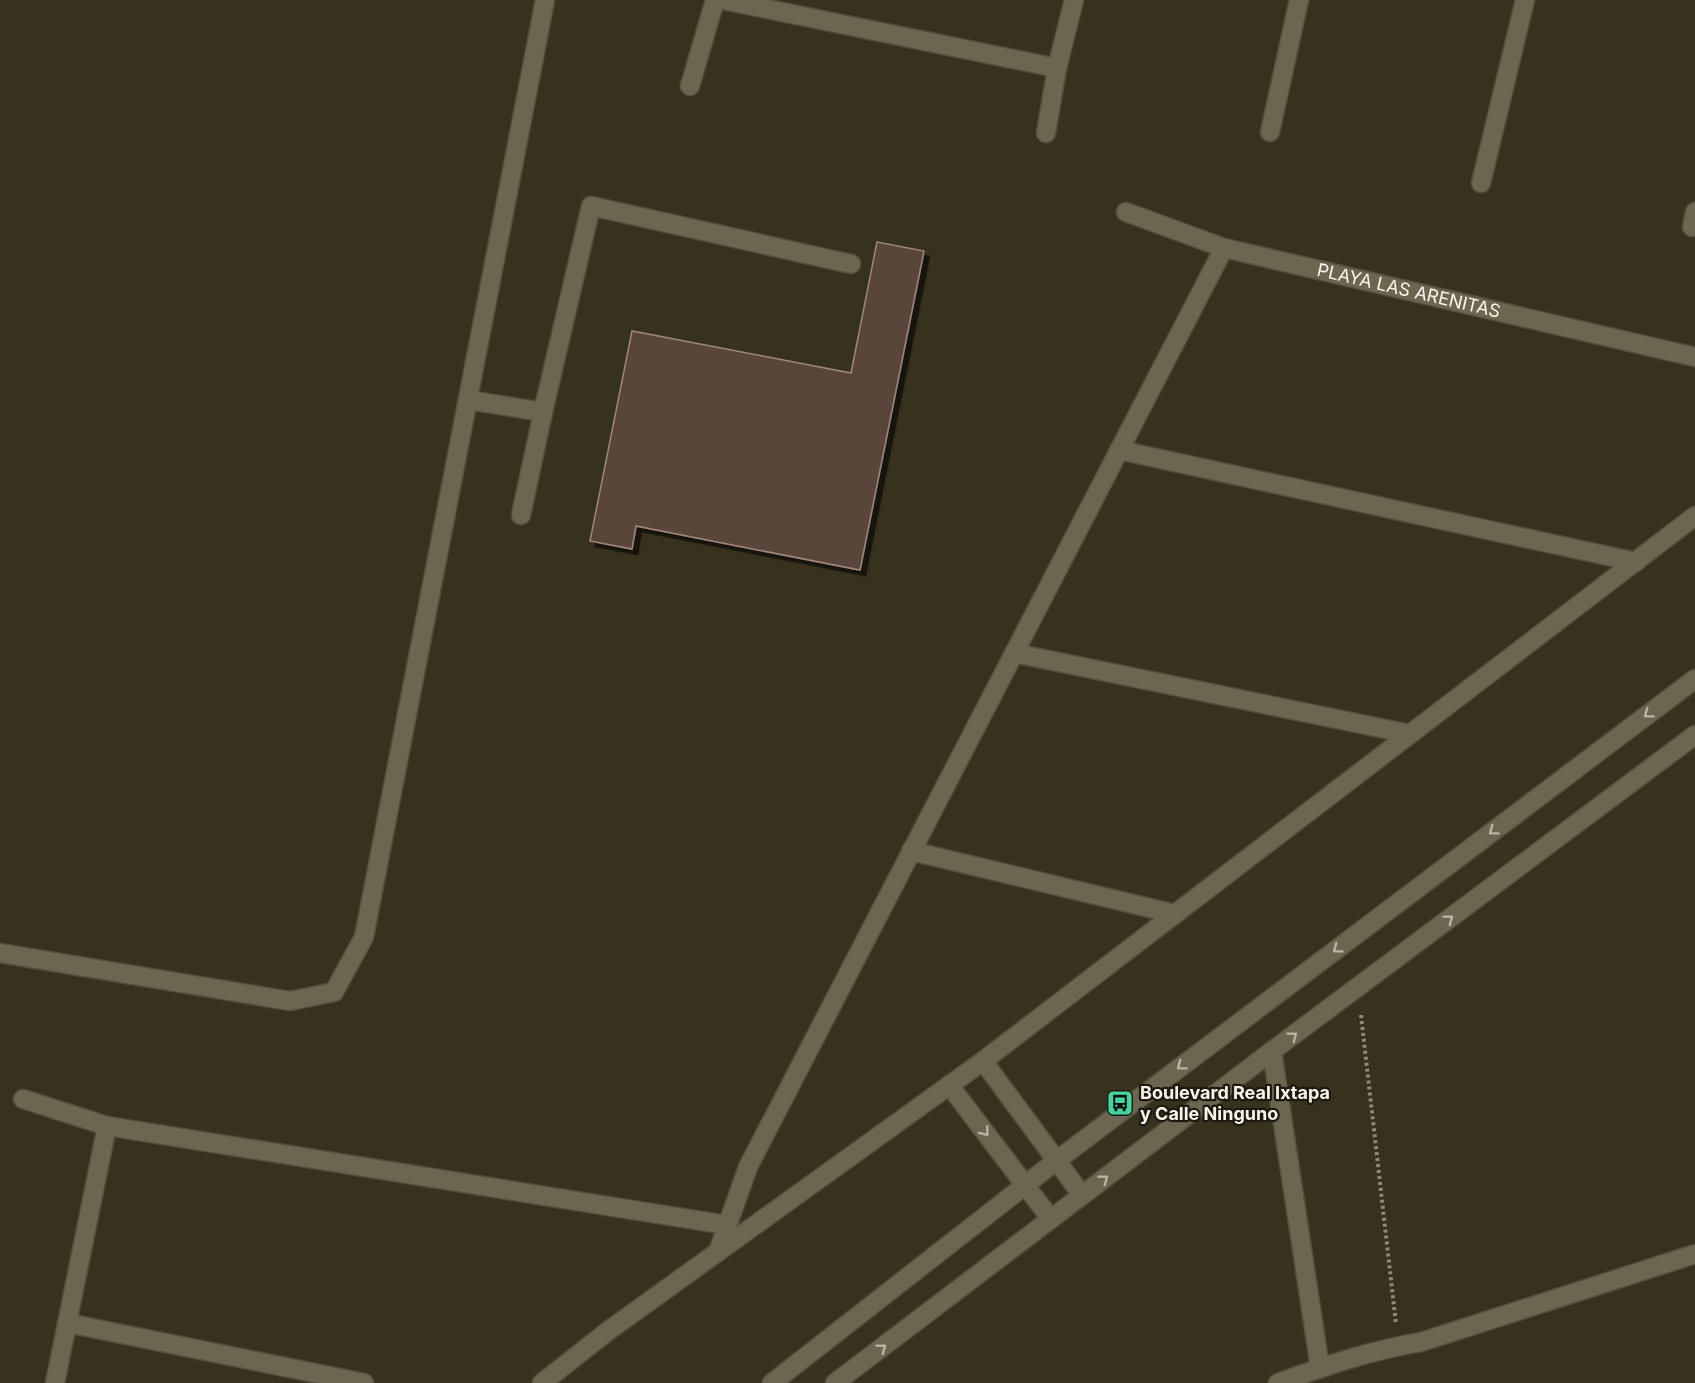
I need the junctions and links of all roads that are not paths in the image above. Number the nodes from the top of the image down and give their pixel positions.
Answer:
1 (545, 0) edge
2 (715, 0) edge
3 (723, 0) edge
4 (1074, 0) edge
5 (1299, 0) edge
6 (1525, 0) edge
7 (1057, 68) junction
8 (690, 86) dead end
9 (1270, 132) dead end
10 (1046, 133) dead end
11 (1481, 183) dead end
12 (1125, 212) dead end
13 (1224, 248) junction
14 (850, 264) dead end
15 (1695, 357) edge
16 (468, 400) junction
17 (543, 412) junction
18 (1119, 450) junction
19 (521, 515) dead end
20 (1695, 516) edge
21 (1636, 562) junction
22 (1014, 653) junction
23 (1695, 679) edge
24 (1410, 734) junction
25 (1695, 735) edge
26 (911, 851) junction
27 (1175, 914) junction
28 (0, 953) edge
29 (1272, 1051) junction
30 (983, 1061) junction
31 (949, 1085) junction
32 (23, 1099) dead end
33 (107, 1126) junction
34 (1056, 1161) junction
35 (1026, 1184) junction
36 (1082, 1195) junction
37 (1051, 1219) junction
38 (727, 1225) junction
39 (717, 1252) junction
40 (1695, 1254) edge
41 (67, 1323) junction
42 (1320, 1368) junction
43 (55, 1383) edge
44 (364, 1383) edge
45 (542, 1383) edge
46 (772, 1383) edge
47 (835, 1383) edge
48 (1278, 1383) edge

1 - 16 street
2 - 8 street
3 - 7 street
4 - 7 street
5 - 9 street
6 - 11 street
7 - 10 street
12 - 13 street, PLAYA LAS ARENITAS
13 - 15 street, PLAYA LAS ARENITAS
13 - 18 street
14 - 17 street
16 - 17 street
16 - 28 street
17 - 19 street
18 - 21 street
18 - 22 street
20 - 21 street
21 - 24 street
22 - 24 street
22 - 26 street
23 -> 34 street
24 - 27 street
29 -> 25 street
26 - 27 street
26 - 38 street
27 - 30 street
36 -> 29 street
29 - 42 street
30 - 31 street
30 - 34 street
31 -> 35 street
31 - 39 street
32 - 33 street
33 - 38 street
33 - 41 street
34 - 35 street
34 - 36 street
35 - 37 street
35 - 46 street
36 - 37 street
47 -> 37 street
38 - 39 street
39 - 45 street
40 - 42 street
41 - 43 street
41 - 44 street
42 - 48 street

